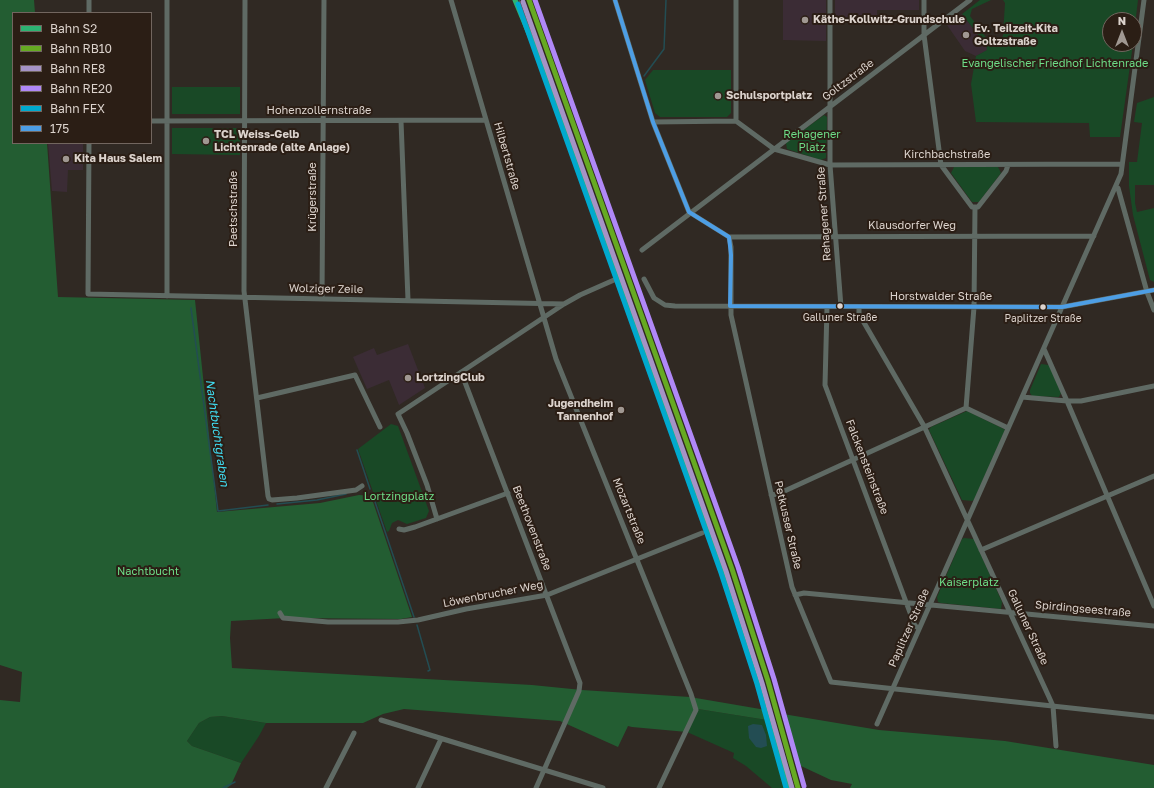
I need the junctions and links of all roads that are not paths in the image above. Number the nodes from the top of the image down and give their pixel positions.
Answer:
1 (89, 0) edge
2 (167, 0) edge
3 (245, 0) edge
4 (324, 0) edge
5 (451, 0) edge
6 (615, 0) edge
7 (736, 0) edge
8 (830, 0) edge
9 (924, 0) edge
10 (970, 0) edge
11 (1144, 0) edge
12 (89, 12) edge
13 (924, 35) junction
14 (829, 107) junction
15 (486, 120) junction
16 (152, 121) edge
17 (167, 121) junction
18 (245, 121) junction
19 (323, 121) junction
20 (401, 121) junction
21 (736, 121) junction
22 (653, 122) junction
23 (88, 144) edge
24 (774, 149) junction
25 (1008, 164) junction
26 (1122, 164) junction
27 (830, 165) junction
28 (941, 165) junction
29 (1116, 187) junction
30 (975, 207) junction
31 (689, 212) junction
32 (835, 236) junction
33 (974, 236) junction
34 (1094, 236) junction
35 (729, 237) junction
36 (642, 250) dead end
37 (644, 279) dead end
38 (614, 280) dead end
39 (1154, 290) edge
40 (1147, 292) junction
41 (167, 296) junction
42 (245, 298) junction
43 (322, 299) junction
44 (408, 300) junction
45 (539, 303) junction
46 (564, 304) junction
47 (730, 306) junction
48 (827, 307) junction
49 (841, 307) junction
50 (859, 307) junction
51 (974, 307) junction
52 (1062, 307) junction
53 (1154, 310) edge
54 (544, 318) junction
55 (1044, 349) junction
56 (461, 372) junction
57 (1154, 386) edge
58 (1022, 397) junction
59 (257, 398) junction
60 (1067, 401) junction
61 (966, 408) junction
62 (924, 426) junction
63 (380, 427) dead end
64 (1008, 428) junction
65 (854, 459) junction
66 (1154, 476) edge
67 (362, 486) dead end
68 (508, 493) junction
69 (771, 495) junction
70 (1107, 496) junction
71 (437, 519) junction
72 (968, 519) junction
73 (399, 528) dead end
74 (702, 533) dead end
75 (981, 550) junction
76 (637, 559) junction
77 (547, 595) junction
78 (795, 595) junction
79 (907, 603) junction
80 (930, 605) junction
81 (1154, 606) edge
82 (1010, 612) junction
83 (280, 613) dead end
84 (1154, 626) edge
85 (919, 628) junction
86 (892, 689) junction
87 (1054, 706) junction
88 (1154, 717) edge
89 (381, 720) dead end
90 (877, 724) dead end
91 (354, 733) dead end
92 (441, 739) junction
93 (1056, 746) dead end
94 (544, 770) junction
95 (326, 788) edge
96 (418, 788) edge
97 (536, 788) edge
98 (603, 788) edge
99 (659, 788) edge

1 - 12 street
2 - 17 street
3 - 18 street, Paetschstraße
4 - 19 street, Krügerstraße
5 - 15 street, Hilbertstraße
6 - 22 street
7 - 21 street
8 - 14 street, Rehagener Straße
9 - 13 street
10 - 13 street, Goltzstraße
11 - 26 street, Paplitzer Straße
13 - 14 street, Goltzstraße
13 - 28 street
14 - 24 street, Goltzstraße
14 - 27 street, Rehagener Straße
15 - 20 street, Hohenzollernstraße
15 - 45 street, Hilbertstraße
16 - 17 street, Hohenzollernstraße
17 - 18 street, Hohenzollernstraße
17 - 41 street
18 - 19 street, Hohenzollernstraße
18 - 42 street, Paetschstraße
19 - 20 street, Hohenzollernstraße
19 - 43 street, Krügerstraße
20 - 44 street
21 - 22 street
21 - 24 street
22 - 31 street
23 - 41 street, Wolziger Zeile
24 - 27 street, Kirchbachstraße
24 - 31 street, Goltzstraße
25 - 26 street, Kirchbachstraße
25 - 28 street, Kirchbachstraße
25 - 30 street
26 - 29 street, Paplitzer Straße
27 - 28 street, Kirchbachstraße
27 - 32 street, Rehagener Straße
28 - 30 street
29 - 34 street, Paplitzer Straße
29 - 40 street
30 - 33 street
31 - 35 street
31 - 36 street, Goltzstraße
32 - 33 street, Klausdorfer Weg
32 - 35 street, Klausdorfer Weg
32 - 49 street, Rehagener Straße
33 - 34 street, Klausdorfer Weg
33 - 51 street
34 - 52 street, Paplitzer Straße
35 - 47 street, Petkusser Straße
37 - 47 street, Horstwalder Straße
38 - 46 street
39 - 40 street, Horstwalder Straße
40 - 52 street, Horstwalder Straße
40 - 53 street
41 - 42 street, Wolziger Zeile
42 - 43 street, Wolziger Zeile
42 - 59 street, Paetschstraße
43 - 44 street, Wolziger Zeile
44 - 45 street, Wolziger Zeile
45 - 46 street, Wolziger Zeile
45 - 54 street, Hilbertstraße
46 - 54 street
47 - 48 street, Horstwalder Straße
47 - 69 street, Petkusser Straße
48 - 49 street, Horstwalder Straße
48 - 65 street, Falckensteinstraße
49 - 50 street, Horstwalder Straße
50 - 51 street, Horstwalder Straße
50 - 62 street, Galluner Straße
51 - 52 street, Horstwalder Straße
51 - 61 street
52 - 55 street, Paplitzer Straße
54 - 56 street
54 - 76 street, Mozartstraße
55 - 58 street, Paplitzer Straße
55 - 60 street
56 - 68 street, Beethovenstraße
56 - 71 street
57 - 60 street
58 - 60 street
58 - 64 street, Paplitzer Straße
59 - 63 street
59 - 67 street, Paetschstraße
60 - 70 street
61 - 62 street
61 - 64 street
62 - 65 street
62 - 72 street, Galluner Straße
64 - 72 street, Paplitzer Straße
65 - 69 street
65 - 79 street, Falckensteinstraße
66 - 70 street
68 - 71 street
68 - 77 street, Beethovenstraße
69 - 78 street, Petkusser Straße
70 - 75 street
70 - 81 street
71 - 73 street
72 - 75 street, Galluner Straße
72 - 80 street, Paplitzer Straße
74 - 76 street, Löwenbrucher Weg
75 - 82 street, Galluner Straße
76 - 77 street, Löwenbrucher Weg
76 - 99 street, Mozartstraße
77 - 83 street, Löwenbrucher Weg
77 - 94 street, Beethovenstraße
78 - 79 street, Spirdingseestraße
78 - 86 street, Petkusser Straße
79 - 80 street, Spirdingseestraße
79 - 85 street, Falckensteinstraße
80 - 82 street, Spirdingseestraße
80 - 85 street, Paplitzer Straße
82 - 84 street, Spirdingseestraße
82 - 87 street, Galluner Straße
85 - 86 street, Paplitzer Straße
86 - 87 street
86 - 90 street, Paplitzer Straße
87 - 88 street
87 - 93 street, Galluner Straße
89 - 92 street
91 - 95 street
92 - 94 street
92 - 96 street
94 - 97 street
94 - 98 street

